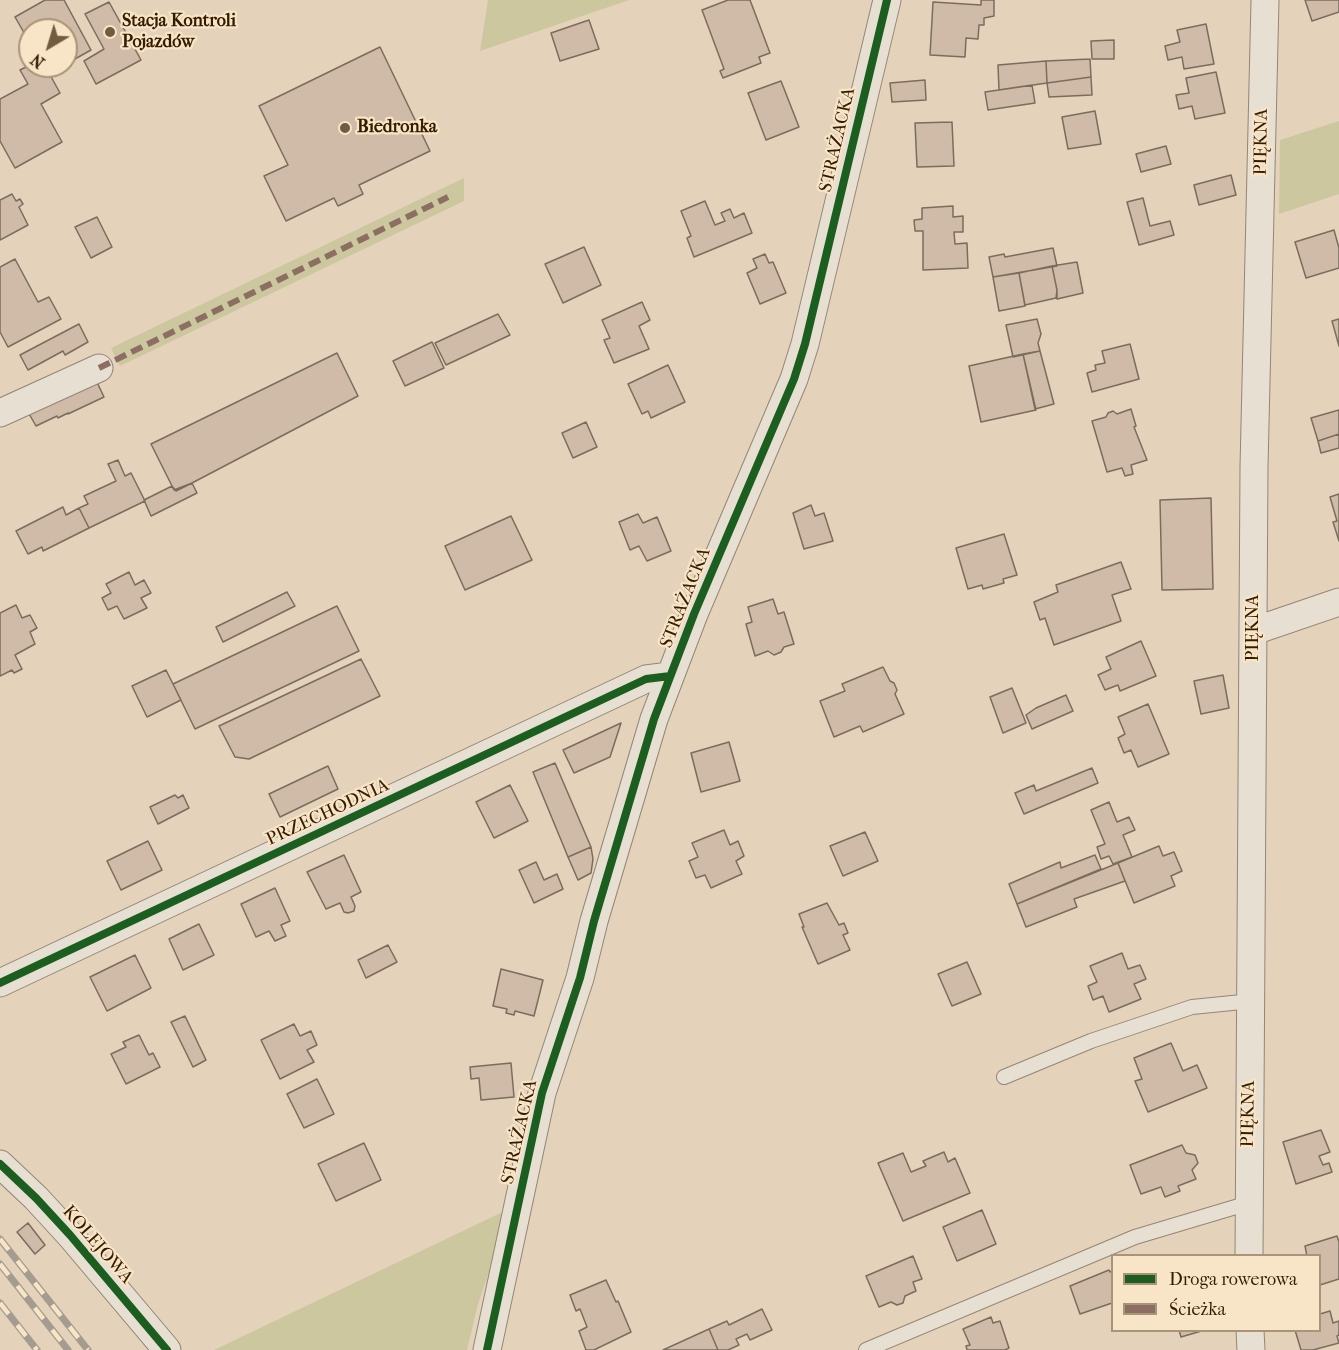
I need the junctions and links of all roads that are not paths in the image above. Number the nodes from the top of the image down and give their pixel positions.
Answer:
1 (887, 0) edge
2 (1265, 0) edge
3 (99, 368) dead end
4 (0, 413) edge
5 (1339, 602) edge
6 (1254, 631) junction
7 (670, 676) junction
8 (0, 983) edge
9 (1252, 1001) junction
10 (1004, 1077) dead end
11 (0, 1164) edge
12 (1249, 1203) junction
13 (1248, 1254) edge
14 (1250, 1332) edge
15 (167, 1350) edge
16 (487, 1350) edge
17 (866, 1350) edge
18 (1251, 1350) edge

1 - 7 street, STRAŻACKA
2 - 6 street, PIĘKNA
3 - 4 street
5 - 6 street
6 - 9 street, PIĘKNA
7 - 8 street, PRZECHODNIA
7 - 16 street, STRAŻACKA
9 - 10 lane
9 - 12 street, PIĘKNA
11 - 15 street, KOLEJOWA
12 - 13 street, PIĘKNA
12 - 17 lane
14 - 18 street

